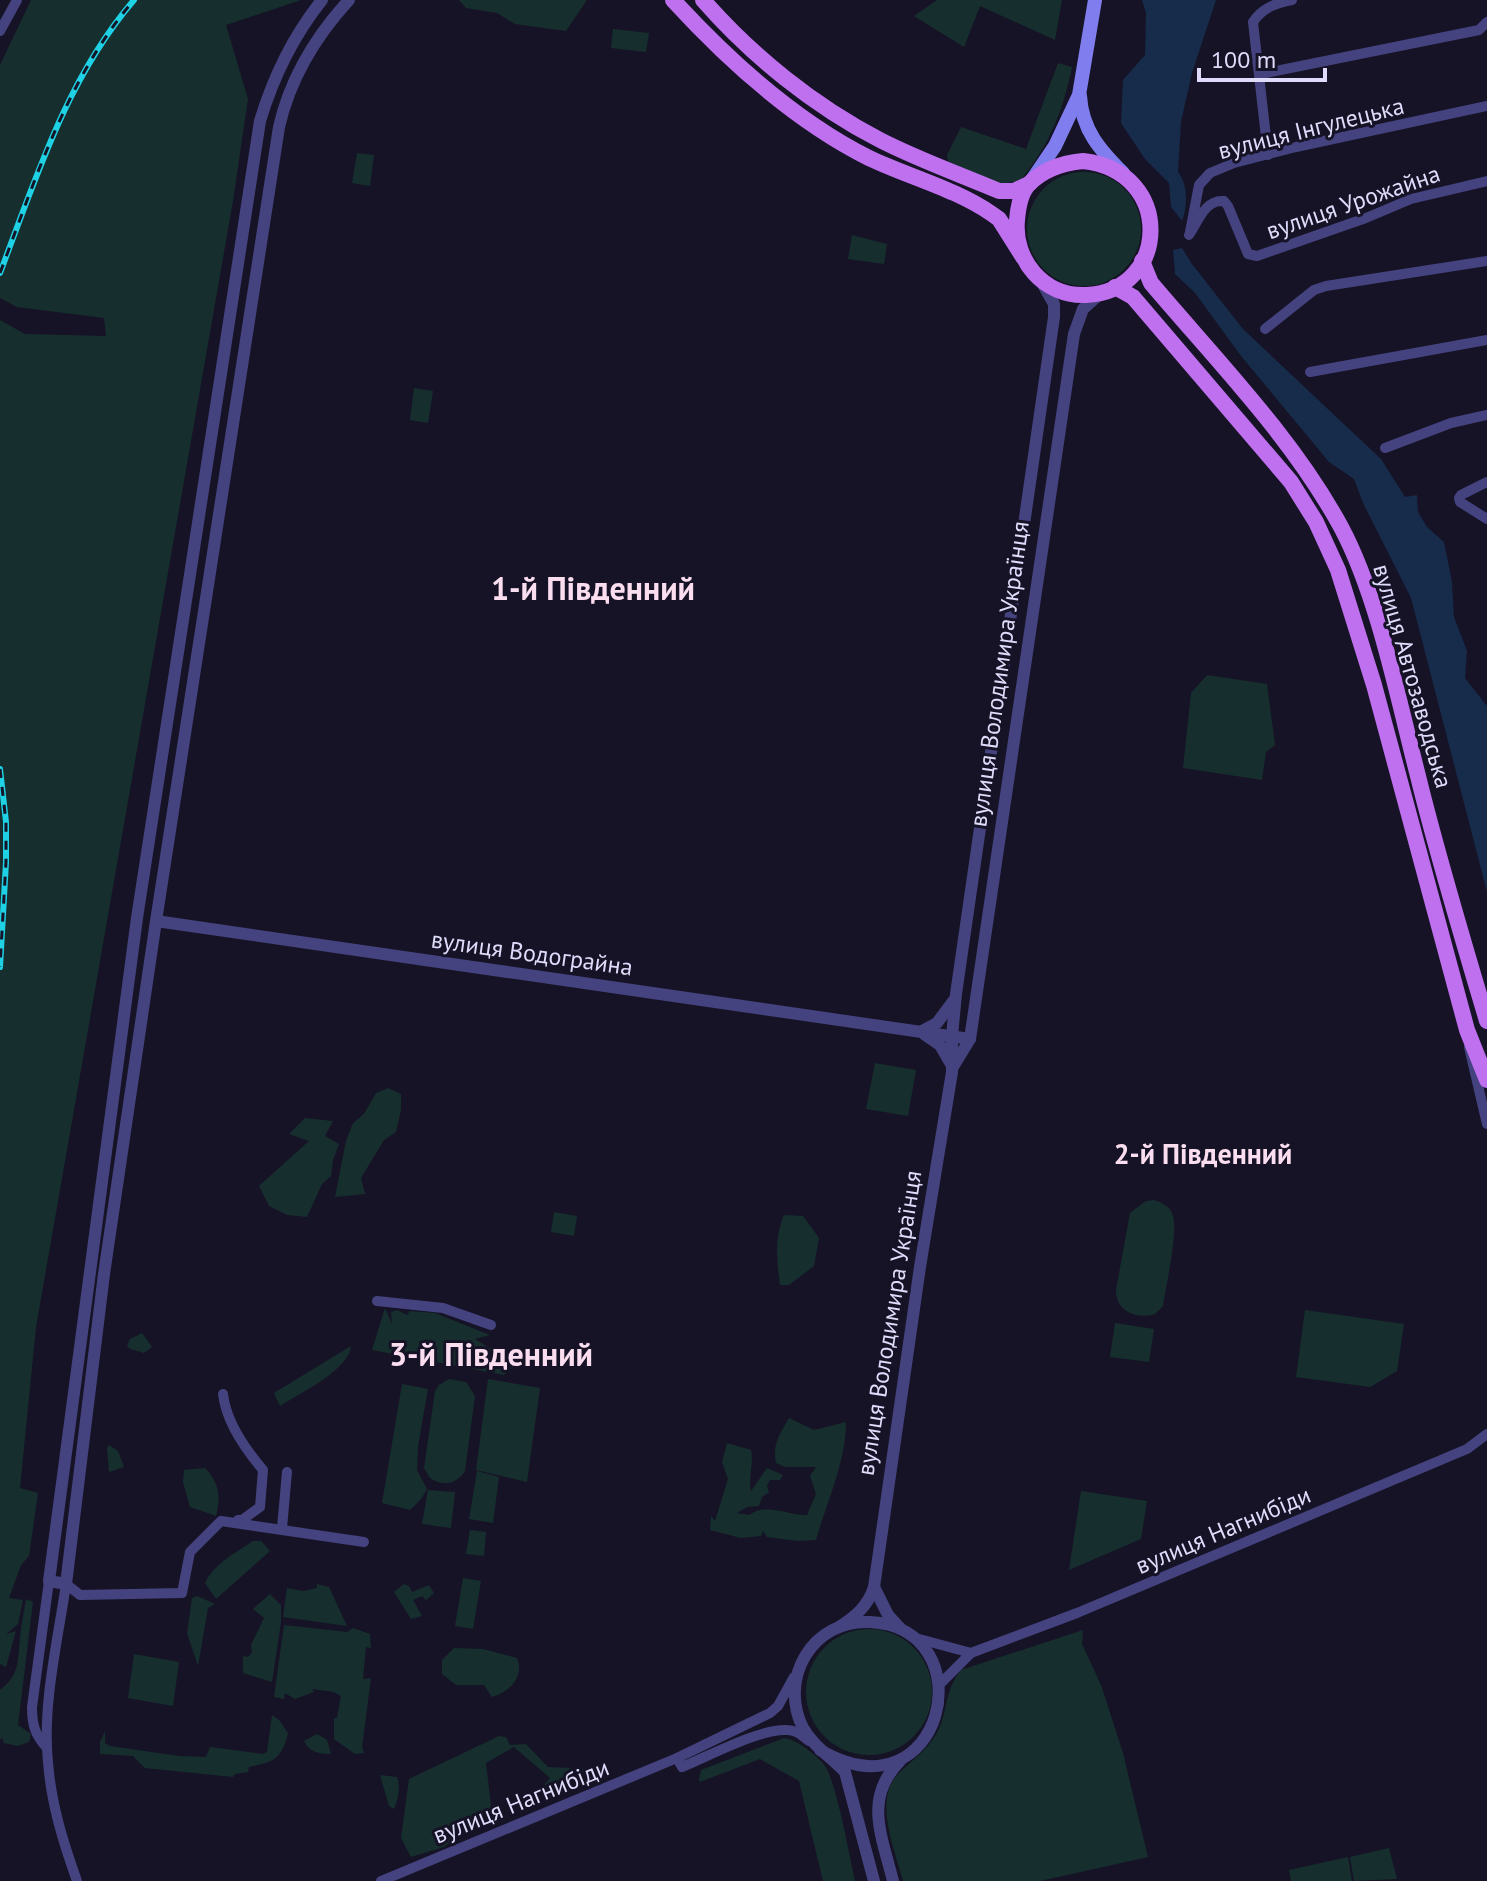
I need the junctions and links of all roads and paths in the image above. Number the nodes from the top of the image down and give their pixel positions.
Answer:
1 (17, 0) edge
2 (322, 0) edge
3 (349, 0) edge
4 (673, 0) edge
5 (1095, 0) edge
6 (1292, 0) edge
7 (706, 4) edge
8 (692, 21) junction
9 (1487, 22) edge
10 (0, 31) edge
11 (1261, 74) junction
12 (1079, 95) junction
13 (1487, 106) edge
14 (1268, 155) junction
15 (1127, 176) junction
16 (1487, 181) edge
17 (1029, 184) junction
18 (1189, 235) joint
19 (1023, 257) junction
20 (1142, 261) junction
21 (1487, 261) edge
22 (1039, 279) junction
23 (1109, 290) junction
24 (1265, 329) dead end
25 (1487, 340) edge
26 (1310, 372) dead end
27 (1487, 415) edge
28 (1385, 448) dead end
29 (1487, 482) edge
30 (1487, 519) edge
31 (1393, 678) junction
32 (1374, 685) junction
33 (137, 918) junction
34 (156, 921) junction
35 (1465, 946) junction
36 (1444, 952) junction
37 (956, 994) junction
38 (1487, 1021) edge
39 (1467, 1030) junction
40 (920, 1031) junction
41 (952, 1036) junction
42 (970, 1039) junction
43 (953, 1067) junction
44 (1487, 1080) edge
45 (1487, 1124) edge
46 (377, 1301) dead end
47 (491, 1325) dead end
48 (223, 1394) dead end
49 (1487, 1434) edge
50 (287, 1472) dead end
51 (221, 1521) junction
52 (282, 1528) junction
53 (364, 1542) dead end
54 (49, 1581) junction
55 (66, 1584) junction
56 (874, 1587) junction
57 (839, 1627) junction
58 (912, 1637) junction
59 (971, 1653) junction
60 (795, 1675) junction
61 (939, 1685) junction
62 (47, 1748) junction
63 (820, 1750) junction
64 (903, 1758) junction
65 (680, 1763) junction
66 (77, 1881) edge
67 (381, 1881) edge
68 (874, 1881) edge
69 (893, 1881) edge

1 - 10 street
2 - 33 street
3 - 34 street
4 - 8 main road
5 - 12 main road, вулиця Володимира Українця
6 - 11 street
7 - 8 main road
7 - 17 main road
8 - 19 main road
9 - 11 street
11 - 14 street
12 - 15 main road, вулиця Володимира Українця
12 - 17 main road, вулиця Володимира Українця
13 - 14 street, вулиця Інгулецька
14 - 18 street, вулиця Інгулецька
15 - 17 main road
15 - 20 main road
16 - 18 street, вулиця Урожайна
17 - 19 main road, вулиця Володимира Українця
19 - 22 main road, вулиця Володимира Українця
20 - 23 main road, вулиця Володимира Українця
20 - 31 main road, вулиця Автозаводська
21 - 24 street
22 - 23 main road
22 - 37 street, вулиця Володимира Українця
23 - 32 main road, вулиця Автозаводська
23 - 42 street, вулиця Володимира Українця
25 - 26 street
27 - 28 street
29 - 30 street
31 - 32 main road
31 - 35 main road, вулиця Автозаводська
32 - 36 main road, вулиця Автозаводська
33 - 34 street, вулиця Водограйна
33 - 54 street
34 - 40 street, вулиця Водограйна
34 - 55 street
35 - 36 main road
35 - 38 main road, вулиця Автозаводська
36 - 39 main road, вулиця Автозаводська
37 - 40 street
37 - 41 street, вулиця Володимира Українця
39 - 44 main road, вулиця Автозаводська
39 - 45 street, вулиця Автозаводська
40 - 41 street, вулиця Водограйна
40 - 43 street
41 - 42 street, вулиця Водограйна
41 - 43 street, вулиця Володимира Українця
42 - 43 street, вулиця Володимира Українця
43 - 56 street, вулиця Володимира Українця
46 - 47 street
48 - 51 street
49 - 59 street, вулиця Нагнибіди
50 - 52 street
51 - 52 street
51 - 55 street
52 - 53 street
54 - 55 street
54 - 62 street
55 - 62 street
56 - 57 street, вулиця Володимира Українця
56 - 58 street
57 - 58 street
57 - 60 street, вулиця Володимира Українця
58 - 59 street
58 - 61 street
59 - 61 street, вулиця Нагнибіди
60 - 63 street
60 - 65 street, вулиця Нагнибіди
61 - 64 street
62 - 66 street
63 - 64 street
63 - 65 street, вулиця Нагнибіди
63 - 68 street
64 - 69 street
65 - 67 street, вулиця Нагнибіди

